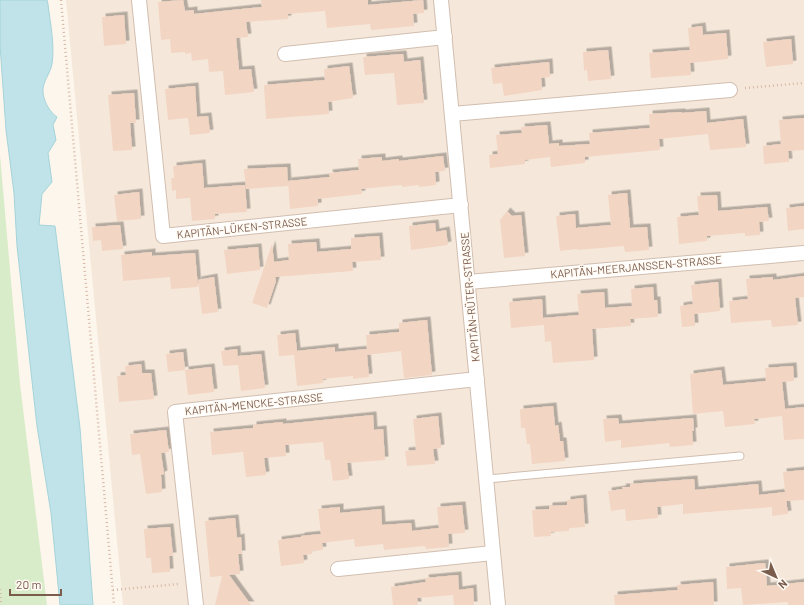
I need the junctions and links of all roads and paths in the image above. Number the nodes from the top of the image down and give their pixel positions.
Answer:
1 (61, 0) edge
2 (139, 0) edge
3 (442, 0) edge
4 (445, 37) junction
5 (285, 54) dead end
6 (804, 83) edge
7 (730, 90) joint
8 (452, 114) junction
9 (461, 205) junction
10 (804, 252) edge
11 (468, 282) junction
12 (477, 379) junction
13 (740, 456) dead end
14 (486, 479) junction
15 (494, 553) junction
16 (338, 569) dead end
17 (194, 582) junction
18 (0, 588) edge
19 (113, 590) junction
20 (1, 605) edge
21 (114, 605) edge
22 (196, 605) edge
23 (498, 605) edge

1 - 19 path
2 - 9 street, KAPITÄN-LÜKEN-STRASSE
3 - 4 street, KAPITÄN-RÜTER-STRASSE
4 - 5 street
4 - 8 street, KAPITÄN-RÜTER-STRASSE
6 - 7 path
7 - 8 street
8 - 9 street, KAPITÄN-RÜTER-STRASSE
9 - 11 street, KAPITÄN-RÜTER-STRASSE
10 - 11 street, KAPITÄN-MEERJANSSEN-STRASSE
11 - 12 street, KAPITÄN-RÜTER-STRASSE
12 - 14 street, KAPITÄN-RÜTER-STRASSE
12 - 17 street, KAPITÄN-MENCKE-STRASSE
13 - 14 lane
14 - 15 street, KAPITÄN-RÜTER-STRASSE
15 - 16 street
15 - 23 street, KAPITÄN-RÜTER-STRASSE
17 - 19 path
17 - 22 street, KAPITÄN-MENCKE-STRASSE
18 - 20 path
19 - 21 path

